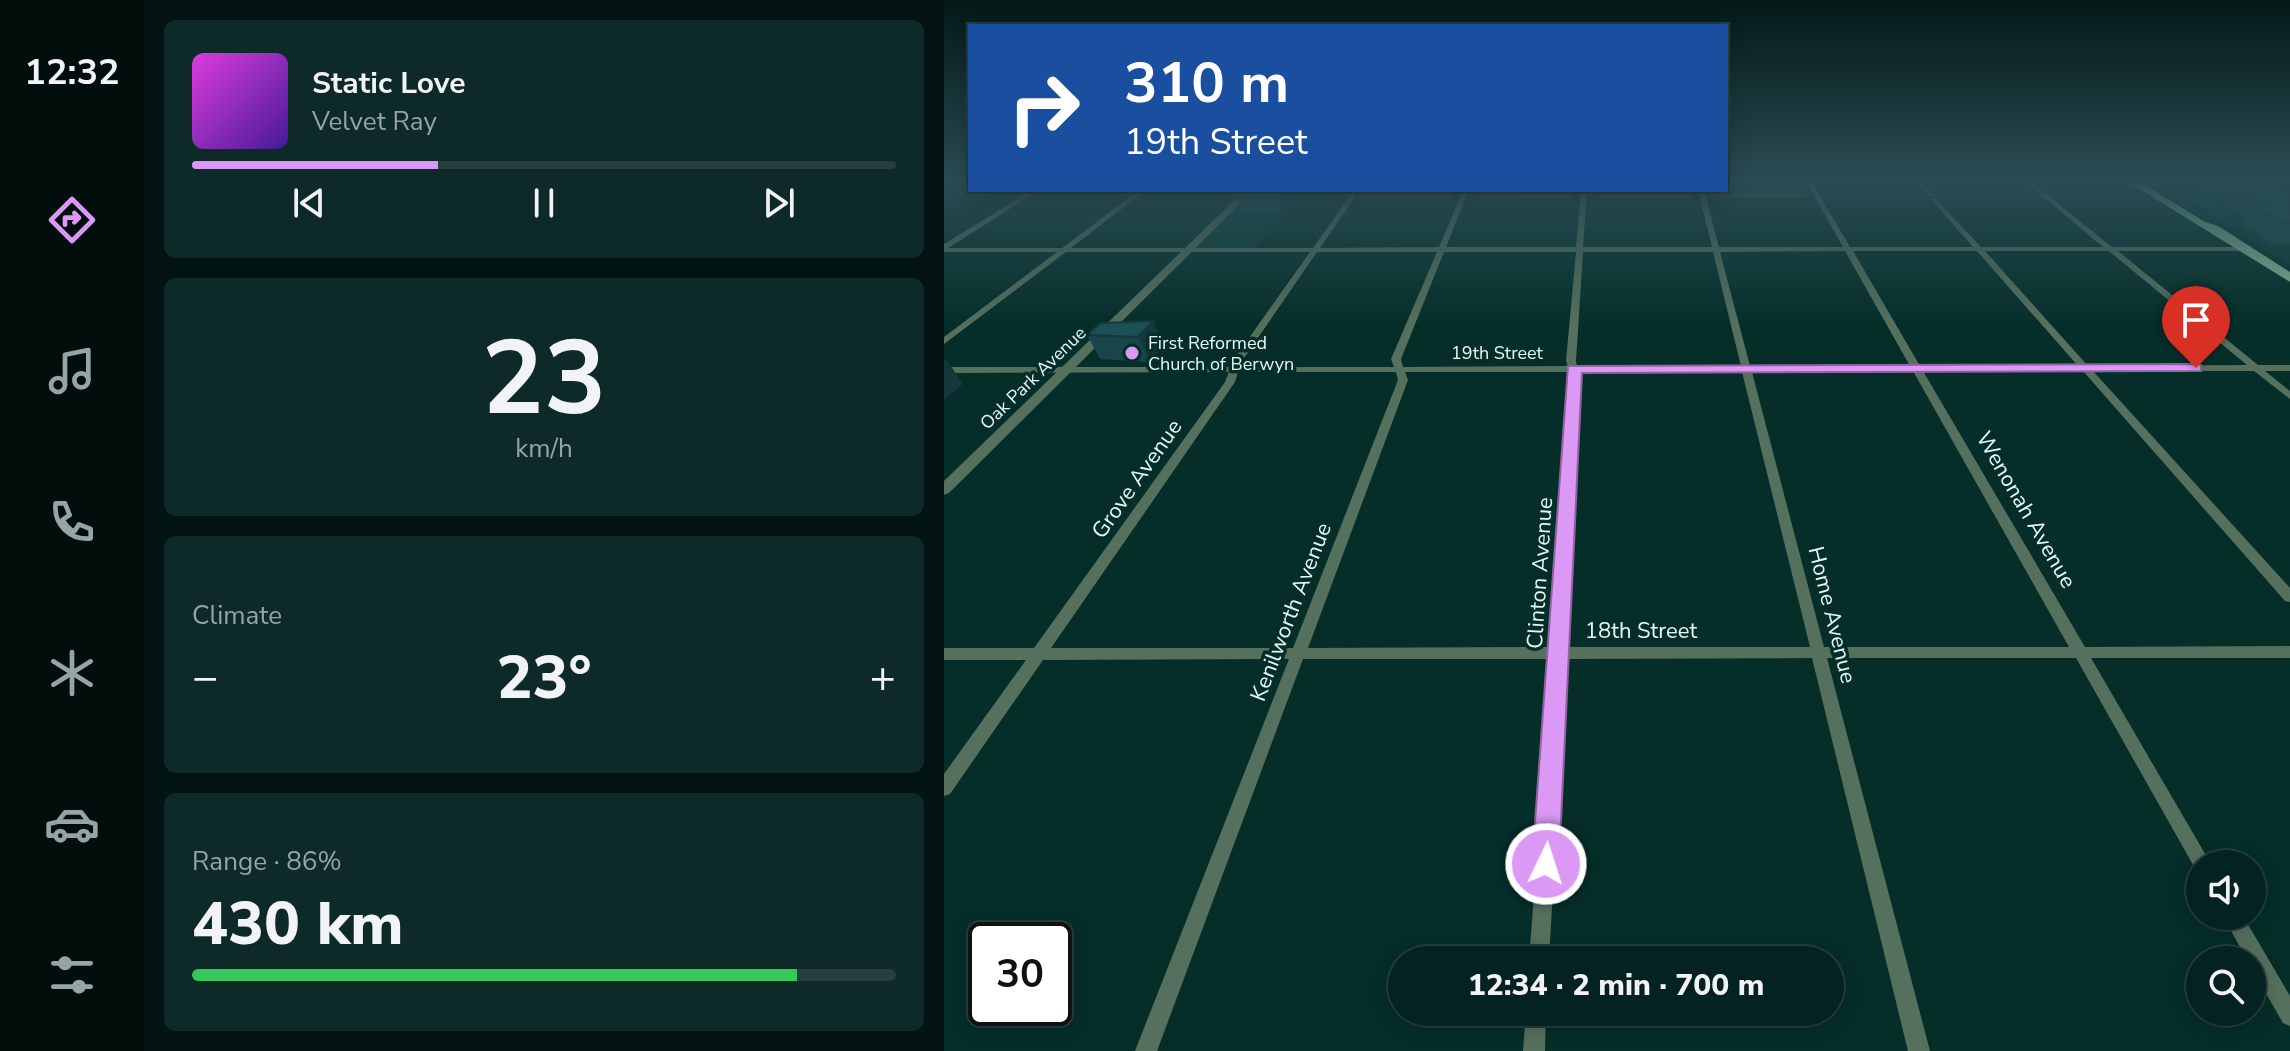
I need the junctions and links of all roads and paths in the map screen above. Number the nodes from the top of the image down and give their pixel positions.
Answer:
1 (975, 229) edge
2 (1092, 229) edge
3 (1210, 229) edge
4 (1329, 229) edge
5 (1450, 229) edge
6 (1581, 229) edge
7 (1711, 229) edge
8 (1836, 229) edge
9 (1961, 229) edge
10 (2087, 229) edge
11 (2216, 229) edge
12 (944, 249) edge
13 (1716, 249) junction
14 (1848, 249) junction
15 (1979, 249) junction
16 (2111, 249) junction
17 (2246, 249) junction
18 (1064, 250) junction
19 (1189, 250) junction
20 (1314, 250) junction
21 (1441, 250) junction
22 (1580, 250) junction
23 (2290, 278) edge
24 (944, 341) edge
25 (2086, 368) junction
26 (2256, 368) junction
27 (2290, 368) edge
28 (1573, 369) junction
29 (1747, 369) junction
30 (1917, 369) junction
31 (944, 370) edge
32 (1067, 370) junction
33 (1234, 370) junction
34 (1400, 370) junction
35 (2290, 396) edge
36 (944, 490) edge
37 (2290, 597) edge
38 (2081, 652) junction
39 (2290, 652) edge
40 (1559, 653) junction
41 (1819, 653) junction
42 (944, 654) edge
43 (1039, 654) junction
44 (1298, 654) junction
45 (944, 788) edge
46 (2194, 850) edge
47 (2240, 930) edge
48 (1540, 946) edge
49 (2290, 1016) edge
50 (1535, 1026) edge
51 (1146, 1051) edge
52 (1534, 1051) edge
53 (1919, 1051) edge

1 - 12 street
2 - 18 street
3 - 19 street, Oak Park Avenue
4 - 20 street, Grove Avenue
5 - 21 street, Kenilworth Avenue
6 - 22 street, Clinton Avenue
7 - 13 street, Home Avenue
8 - 14 street, Wenonah Avenue
9 - 15 street
10 - 16 street
11 - 17 main road
12 - 18 street
13 - 14 street
13 - 22 street
13 - 29 street, Home Avenue
14 - 15 street
14 - 30 street, Wenonah Avenue
15 - 16 street
15 - 25 street
16 - 17 street
16 - 26 street
17 - 23 main road
18 - 19 street
18 - 24 street
19 - 20 street
19 - 32 street, Oak Park Avenue
20 - 21 street
20 - 33 street, Grove Avenue
21 - 22 street
21 - 34 street, Kenilworth Avenue
22 - 28 street, Clinton Avenue
25 - 26 street, 19th Street
25 - 30 street, 19th Street
25 - 37 street
26 - 27 street, 19th Street
26 - 35 street
28 - 29 street, 19th Street
28 - 34 street, 19th Street
28 - 40 street, Clinton Avenue
29 - 30 street, 19th Street
29 - 41 street, Home Avenue
30 - 38 street, Wenonah Avenue
31 - 32 street, 19th Street
32 - 33 street, 19th Street
32 - 36 street, Oak Park Avenue
33 - 34 street, 19th Street
33 - 43 street, Grove Avenue
34 - 44 street, Kenilworth Avenue
38 - 39 street, 18th Street
38 - 41 street, 18th Street
38 - 46 street, Wenonah Avenue
40 - 41 street, 18th Street
40 - 44 street, 18th Street
40 - 48 street, Clinton Avenue
41 - 53 street, Home Avenue
42 - 43 street, 18th Street
43 - 44 street, 18th Street
43 - 45 street, Grove Avenue
44 - 51 street, Kenilworth Avenue
47 - 49 street
50 - 52 street

